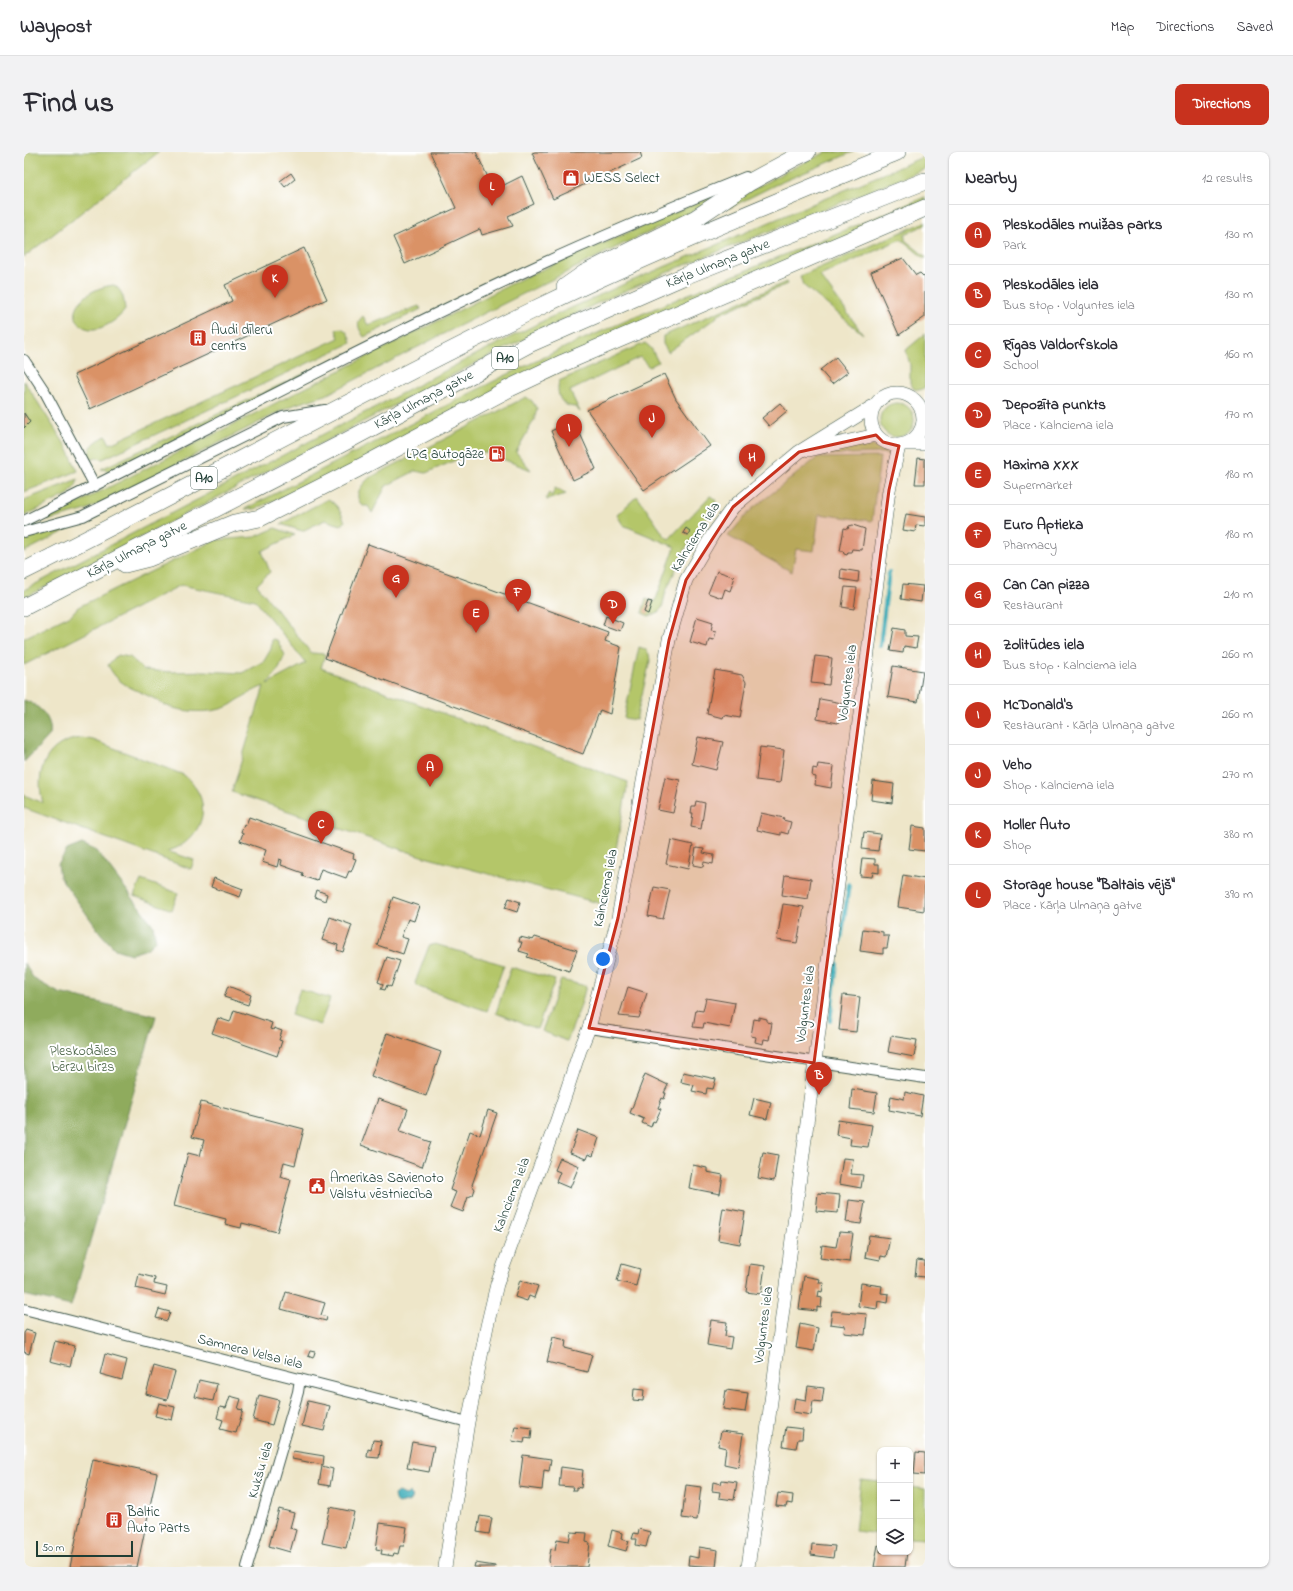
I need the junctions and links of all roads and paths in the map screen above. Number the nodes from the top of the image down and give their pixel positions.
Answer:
1 (897, 152) edge
2 (802, 154) edge
3 (925, 181) edge
4 (925, 208) edge
5 (534, 309) junction
6 (24, 360) edge
7 (921, 399) edge
8 (875, 405) junction
9 (335, 409) junction
10 (924, 421) edge
11 (876, 435) junction
12 (925, 444) edge
13 (903, 445) junction
14 (799, 452) junction
15 (95, 486) junction
16 (24, 521) edge
17 (24, 532) edge
18 (100, 569) junction
19 (24, 571) edge
20 (24, 607) edge
21 (589, 1028) junction
22 (814, 1063) junction
23 (925, 1078) edge
24 (24, 1309) edge
25 (300, 1379) junction
26 (468, 1422) junction
27 (248, 1567) edge
28 (445, 1567) edge
29 (748, 1567) edge

1 - 5 highway, A10
2 - 5 highway
2 - 15 street
3 - 18 highway, Kārļa Ulmaņa gatve / A10
4 - 18 highway
5 - 9 highway, A10
6 - 15 street
7 - 8 street
7 - 10 street
8 - 11 street
8 - 14 street, Kalnciema iela
9 - 17 street
9 - 19 highway, A10
10 - 13 street
11 - 13 street
11 - 14 street
12 - 13 street
13 - 22 street, Volguntes iela
14 - 21 street, Kalnciema iela
15 - 16 street
18 - 20 highway, Kārļa Ulmaņa gatve / A10
21 - 22 street
21 - 26 street, Kalnciema iela
22 - 23 street
22 - 29 street, Volguntes iela
24 - 25 street, Samnera Velsa iela
25 - 26 street, Samnera Velsa iela
25 - 27 street, Kukšu iela
26 - 28 street, Kalnciema iela

